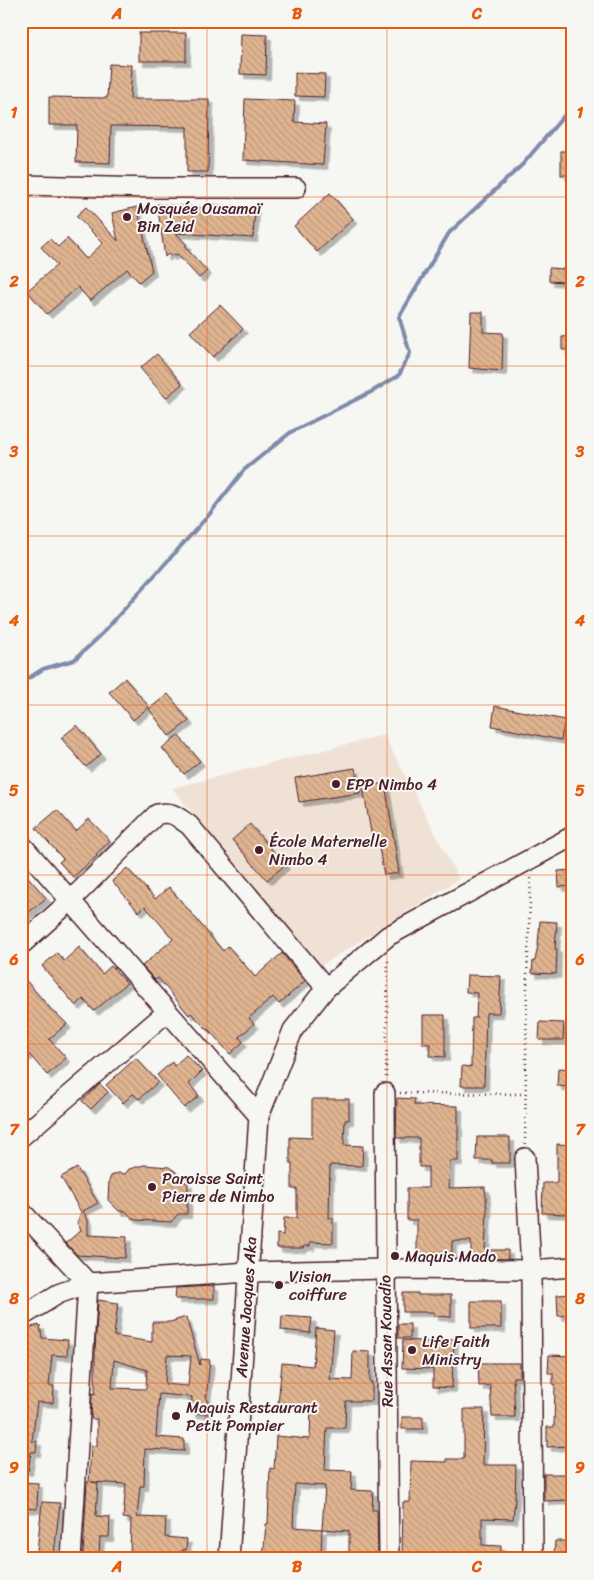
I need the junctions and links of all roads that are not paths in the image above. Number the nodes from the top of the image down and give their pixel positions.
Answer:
1 (21, 185) edge
2 (296, 188) dead end
3 (573, 836) edge
4 (21, 844) edge
5 (70, 901) junction
6 (21, 945) edge
7 (326, 988) junction
8 (167, 1012) junction
9 (385, 1093) road end
10 (259, 1116) junction
11 (21, 1137) edge
12 (525, 1158) road end
13 (21, 1211) edge
14 (573, 1267) edge
15 (386, 1268) junction
16 (531, 1270) junction
17 (249, 1272) junction
18 (88, 1283) junction
19 (21, 1318) edge
20 (72, 1559) edge
21 (229, 1559) edge
22 (389, 1559) edge
23 (533, 1559) edge

1 - 2 street
3 - 7 street, Avenue Jacques Aka
4 - 5 street
5 - 6 street
5 - 7 street
5 - 8 street
7 - 10 street, Avenue Jacques Aka
8 - 10 street
8 - 11 street
9 - 15 street, Rue Assan Kouadio
10 - 17 street, Avenue Jacques Aka
12 - 16 street
13 - 18 street
14 - 16 street
15 - 16 street
15 - 17 street
15 - 22 street, Rue Assan Kouadio
16 - 23 street
17 - 18 street
17 - 21 street, Avenue Jacques Aka
18 - 19 street
18 - 20 street

